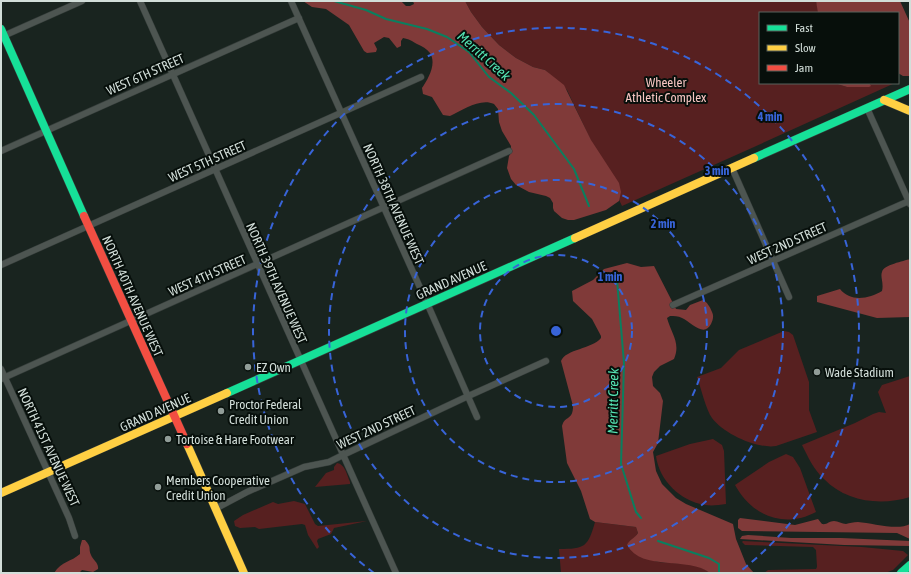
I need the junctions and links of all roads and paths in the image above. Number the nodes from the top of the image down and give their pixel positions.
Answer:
1 (82, 1) edge
2 (140, 1) edge
3 (291, 1) edge
4 (299, 18) junction
5 (2, 34) edge
6 (172, 74) junction
7 (421, 77) dead end
8 (910, 89) edge
9 (884, 100) junction
10 (867, 108) junction
11 (910, 111) edge
12 (341, 112) junction
13 (46, 131) junction
14 (1, 151) edge
15 (509, 151) dead end
16 (732, 168) junction
17 (215, 169) junction
18 (909, 202) edge
19 (384, 207) junction
20 (88, 226) junction
21 (773, 261) junction
22 (257, 264) junction
23 (1, 265) edge
24 (789, 297) dead end
25 (427, 304) junction
26 (673, 305) dead end
27 (131, 320) junction
28 (300, 361) junction
29 (546, 361) dead end
30 (1, 369) edge
31 (3, 378) edge
32 (468, 396) junction
33 (174, 417) junction
34 (477, 417) dead end
35 (343, 455) junction
36 (48, 472) junction
37 (1, 494) edge
38 (215, 508) junction
39 (75, 536) dead end
40 (244, 573) edge
41 (396, 573) edge

1 - 5 street
2 - 6 street, NORTH 39TH AVENUE WEST
3 - 4 street, NORTH 38TH AVENUE WEST
4 - 6 street, WEST 6TH STREET
4 - 12 street, NORTH 38TH AVENUE WEST
5 - 13 main road, NORTH 40TH AVENUE WEST
6 - 13 street, WEST 6TH STREET
6 - 17 street, NORTH 39TH AVENUE WEST
7 - 12 street, WEST 5TH STREET
8 - 9 main road, GRAND AVENUE
9 - 10 main road, GRAND AVENUE
9 - 11 main road
10 - 16 main road, GRAND AVENUE
10 - 18 street
12 - 17 street, WEST 5TH STREET
12 - 19 street, NORTH 38TH AVENUE WEST
13 - 14 street, WEST 6TH STREET
13 - 20 main road, NORTH 40TH AVENUE WEST
15 - 19 street, WEST 4TH STREET
16 - 21 street
16 - 25 main road, GRAND AVENUE
17 - 20 street, WEST 5TH STREET
17 - 22 street, NORTH 39TH AVENUE WEST
18 - 21 street, WEST 2ND STREET
19 - 22 street, WEST 4TH STREET
19 - 25 street, NORTH 38TH AVENUE WEST
20 - 23 street, WEST 5TH STREET
20 - 27 main road, NORTH 40TH AVENUE WEST
21 - 24 street
21 - 26 street, WEST 2ND STREET
22 - 27 street, WEST 4TH STREET
22 - 28 street, NORTH 39TH AVENUE WEST
25 - 28 main road, GRAND AVENUE
25 - 32 street, NORTH 38TH AVENUE WEST
27 - 31 street, WEST 4TH STREET
27 - 33 main road, NORTH 40TH AVENUE WEST
28 - 33 main road, GRAND AVENUE
28 - 35 street, NORTH 39TH AVENUE WEST
29 - 32 street, WEST 2ND STREET
30 - 31 street, NORTH 41ST AVENUE WEST
31 - 36 street, NORTH 41ST AVENUE WEST
32 - 34 street, NORTH 38TH AVENUE WEST
32 - 35 street, WEST 2ND STREET
33 - 36 main road, GRAND AVENUE
33 - 38 main road, NORTH 40TH AVENUE WEST
35 - 38 street, WEST 2ND STREET
35 - 41 street, NORTH 39TH AVENUE WEST
36 - 37 main road, GRAND AVENUE
36 - 39 street, NORTH 41ST AVENUE WEST
38 - 40 main road, NORTH 40TH AVENUE WEST

